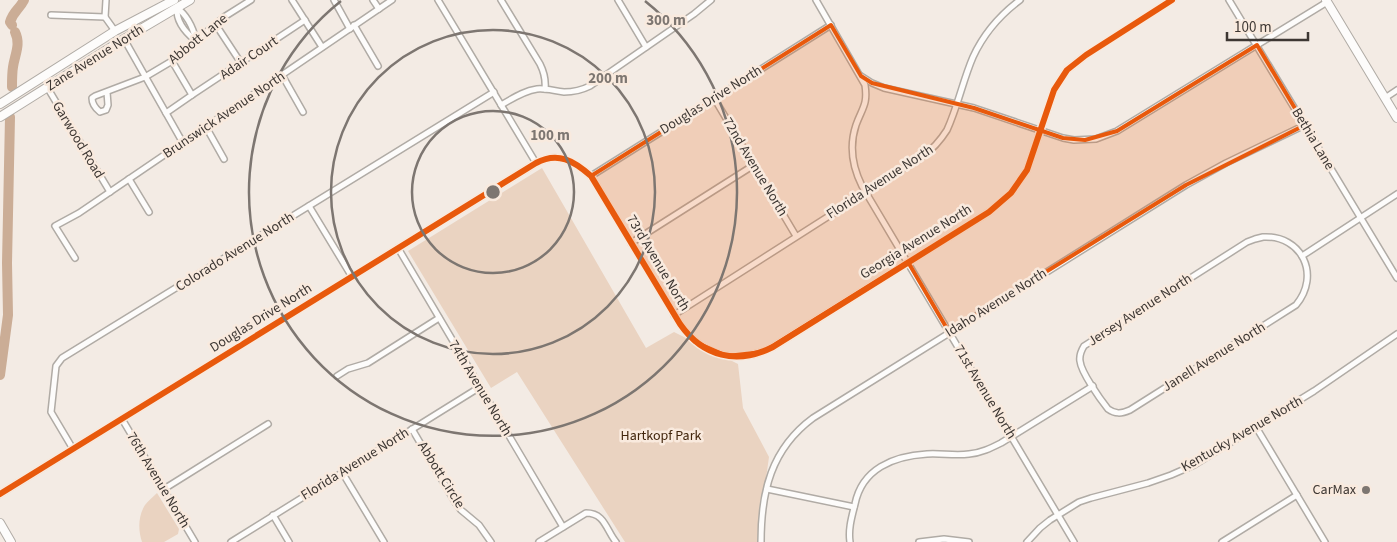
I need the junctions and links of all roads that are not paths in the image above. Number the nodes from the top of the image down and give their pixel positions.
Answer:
1 (106, 0) edge
2 (190, 0) edge
3 (251, 0) edge
4 (292, 0) edge
5 (334, 0) edge
6 (373, 0) edge
7 (392, 0) edge
8 (438, 0) edge
9 (501, 0) edge
10 (618, 0) edge
11 (711, 0) edge
12 (816, 0) edge
13 (1020, 0) edge
14 (1172, 0) edge
15 (1229, 0) edge
16 (1327, 1) edge
17 (173, 2) edge
18 (378, 9) junction
19 (51, 15) dead end
20 (105, 17) junction
21 (305, 20) junction
22 (216, 25) junction
23 (831, 25) junction
24 (352, 27) junction
25 (115, 32) junction
26 (124, 40) junction
27 (196, 41) junction
28 (1257, 45) junction
29 (646, 47) junction
30 (322, 48) junction
31 (172, 61) junction
32 (241, 63) junction
33 (378, 66) dead end
34 (282, 75) junction
35 (861, 76) junction
36 (145, 77) junction
37 (47, 87) junction
38 (545, 89) junction
39 (1397, 90) edge
40 (106, 92) dead end
41 (494, 92) junction
42 (192, 95) junction
43 (714, 98) junction
44 (1385, 98) junction
45 (2, 103) edge
46 (957, 104) junction
47 (501, 105) junction
48 (303, 112) dead end
49 (166, 113) junction
50 (0, 117) edge
51 (1397, 118) edge
52 (1305, 125) junction
53 (206, 127) junction
54 (1041, 130) junction
55 (183, 143) junction
56 (224, 159) dead end
57 (536, 163) junction
58 (754, 165) junction
59 (591, 176) junction
60 (129, 179) junction
61 (110, 192) junction
62 (866, 192) junction
63 (1397, 194) edge
64 (309, 206) junction
65 (149, 212) dead end
66 (1361, 218) junction
67 (796, 236) junction
68 (631, 243) junction
69 (398, 248) junction
70 (1302, 256) junction
71 (74, 258) dead end
72 (908, 262) junction
73 (352, 277) junction
74 (1397, 278) edge
75 (674, 314) junction
76 (440, 318) junction
77 (949, 332) junction
78 (1397, 334) edge
79 (773, 347) joint
80 (338, 376) dead end
81 (1093, 386) junction
82 (480, 387) junction
83 (122, 419) junction
84 (268, 424) dead end
85 (1256, 427) junction
86 (412, 429) junction
87 (1012, 437) junction
88 (73, 449) junction
89 (342, 472) junction
90 (164, 489) junction
91 (767, 489) junction
92 (0, 494) edge
93 (1297, 495) junction
94 (854, 507) junction
95 (1058, 515) junction
96 (273, 516) junction
97 (0, 523) edge
98 (563, 527) junction
99 (11, 542) edge
100 (195, 542) edge
101 (231, 542) edge
102 (289, 542) edge
103 (384, 542) edge
104 (491, 542) edge
105 (539, 542) edge
106 (616, 542) edge
107 (761, 542) edge
108 (850, 542) edge
109 (919, 542) edge
110 (970, 542) edge
111 (1027, 542) edge
112 (1074, 542) edge
113 (1222, 542) edge
114 (1325, 542) edge

1 - 20 street
2 - 17 street, Zane Avenue North
3 - 22 street, Abbott Lane
4 - 21 street
5 - 24 street
6 - 18 street
7 - 18 street, Brunswick Avenue North
8 - 41 street
9 - 38 street
10 - 29 street
11 - 29 street
12 - 23 street, 71st Avenue North
13 - 46 street, Florida Avenue North
14 - 54 street
15 - 28 street, Bethia Lane
16 - 28 street
16 - 44 street
17 - 25 street, Zane Avenue North
17 - 26 street, Zane Avenue North
17 - 27 street
18 - 24 street, Brunswick Avenue North
19 - 20 street
20 - 25 street
21 - 30 street
21 - 32 street, Adair Court
22 - 27 street, Abbott Lane
22 - 32 street
23 - 35 street, 71st Avenue North
23 - 43 street, Douglas Drive North
24 - 30 street, Brunswick Avenue North
24 - 33 street
25 - 45 street, Zane Avenue North
26 - 36 street
26 - 37 street, Zane Avenue North
27 - 31 street, Abbott Lane
28 - 52 street, Bethia Lane
28 - 54 street
29 - 38 street
30 - 34 street, Brunswick Avenue North
31 - 36 street, Abbott Lane
31 - 42 street
32 - 42 street, Adair Court
34 - 48 street
34 - 53 street, Brunswick Avenue North
35 - 46 street
35 - 62 street, 71st Avenue North
36 - 40 street, Abbott Lane
36 - 49 street
37 - 50 street, Zane Avenue North
37 - 61 street, Garwood Road
38 - 47 street
39 - 44 street
41 - 47 street
41 - 64 street, Colorado Avenue North
42 - 49 street, Adair Court
43 - 58 street, 72nd Avenue North
43 - 59 street, Douglas Drive North
44 - 51 street
46 - 54 street
46 - 62 street, Florida Avenue North
47 - 57 street
49 - 55 street
52 - 66 street, Bethia Lane
52 - 77 street, Idaho Avenue North
53 - 55 street, Brunswick Avenue North
53 - 56 street
54 - 72 street, Georgia Avenue North
55 - 60 street, Brunswick Avenue North
57 - 59 street, 73rd Avenue North
57 - 69 street, Douglas Drive North
58 - 67 street, 72nd Avenue North
58 - 68 street
59 - 68 street, 73rd Avenue North
60 - 61 street, Brunswick Avenue North
60 - 65 street
61 - 71 street, Brunswick Avenue North
62 - 67 street, Florida Avenue North
62 - 72 street, 71st Avenue North
63 - 66 street
64 - 73 street
64 - 88 street, Colorado Avenue North
66 - 70 street
66 - 74 street, Bethia Lane
67 - 75 street, Florida Avenue North
68 - 75 street, 73rd Avenue North
69 - 73 street, Douglas Drive North
69 - 76 street, 74th Avenue North
70 - 81 street, Janell Avenue North
70 - 81 street, Jersey Avenue North
72 - 77 street, 71st Avenue North
72 - 79 street, Georgia Avenue North
73 - 83 street, Douglas Drive North
75 - 79 street, 73rd Avenue North
76 - 80 street
76 - 82 street, 74th Avenue North
77 - 87 street, 71st Avenue North
77 - 91 street, Idaho Avenue North
78 - 85 street, Kentucky Avenue North
81 - 87 street
82 - 86 street, Florida Avenue North
82 - 98 street, 74th Avenue North
83 - 88 street, Douglas Drive North
83 - 90 street, 76th Avenue North
84 - 90 street
85 - 93 street
85 - 95 street, Kentucky Avenue North
86 - 89 street, Florida Avenue North
86 - 104 street, Abbott Circle
87 - 94 street
87 - 95 street, 71st Avenue North
88 - 92 street, Douglas Drive North
89 - 96 street, Florida Avenue North
89 - 103 street
90 - 100 street, 76th Avenue North
91 - 94 street
91 - 107 street, Idaho Avenue North
93 - 113 street
93 - 114 street
94 - 108 street
95 - 111 street, Kentucky Avenue North
95 - 112 street, 71st Avenue North
96 - 101 street, Florida Avenue North
96 - 102 street
97 - 99 street
98 - 105 street
98 - 106 street
109 - 110 street

